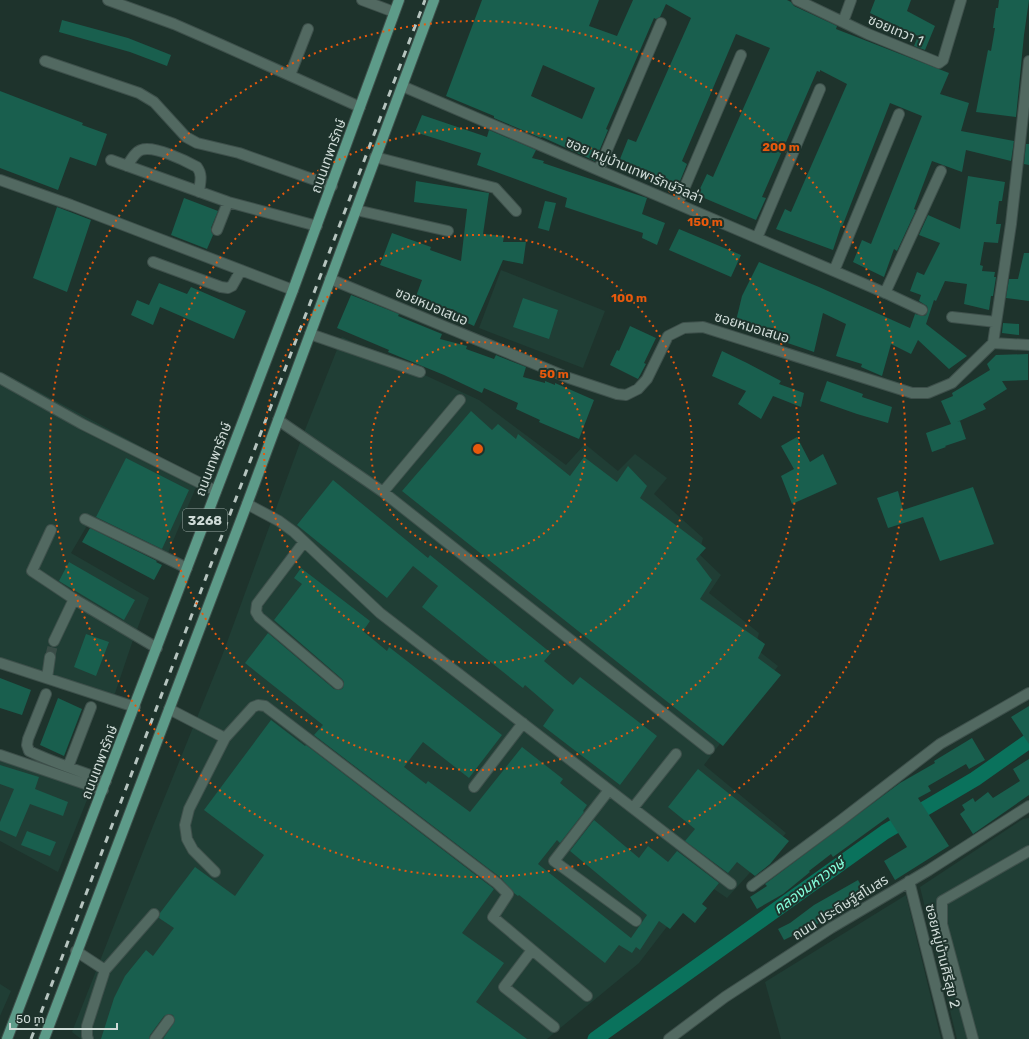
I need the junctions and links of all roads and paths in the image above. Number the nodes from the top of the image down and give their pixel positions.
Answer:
1 (108, 0) edge
2 (362, 0) edge
3 (399, 0) edge
4 (434, 0) edge
5 (797, 0) edge
6 (851, 0) edge
7 (961, 0) edge
8 (394, 12) junction
9 (843, 22) junction
10 (661, 23) dead end
11 (308, 28) dead end
12 (741, 55) dead end
13 (45, 61) dead end
14 (1029, 62) edge
15 (290, 75) junction
16 (402, 86) junction
17 (820, 89) dead end
18 (360, 107) junction
19 (899, 114) dead end
20 (375, 157) junction
21 (111, 160) dead end
22 (127, 166) junction
23 (599, 169) junction
24 (941, 171) dead end
25 (0, 180) edge
26 (332, 186) junction
27 (199, 192) junction
28 (228, 202) junction
29 (678, 204) junction
30 (356, 210) junction
31 (516, 211) dead end
32 (317, 226) junction
33 (217, 230) dead end
34 (448, 231) dead end
35 (757, 238) junction
36 (153, 262) dead end
37 (240, 270) junction
38 (834, 271) junction
39 (330, 279) junction
40 (293, 290) junction
41 (885, 293) junction
42 (922, 310) dead end
43 (952, 317) dead end
44 (996, 322) junction
45 (310, 334) junction
46 (993, 343) junction
47 (1029, 345) edge
48 (420, 372) dead end
49 (0, 378) edge
50 (460, 400) dead end
51 (278, 420) junction
52 (216, 491) junction
53 (383, 492) junction
54 (247, 504) junction
55 (85, 518) dead end
56 (51, 530) dead end
57 (304, 542) junction
58 (187, 568) junction
59 (74, 599) junction
60 (54, 641) tunnel mouth
61 (157, 648) junction
62 (50, 657) tunnel mouth
63 (0, 662) edge
64 (47, 678) junction
65 (338, 684) dead end
66 (1029, 693) edge
67 (46, 694) dead end
68 (91, 707) dead end
69 (135, 707) junction
70 (169, 709) junction
71 (523, 723) junction
72 (225, 738) junction
73 (709, 749) dead end
74 (676, 754) dead end
75 (0, 755) edge
76 (68, 766) junction
77 (105, 786) junction
78 (474, 787) dead end
79 (609, 790) junction
80 (1029, 806) edge
81 (633, 808) junction
82 (1029, 851) edge
83 (215, 872) dead end
84 (909, 880) junction
85 (731, 884) dead end
86 (752, 886) dead end
87 (154, 914) dead end
88 (636, 921) dead end
89 (532, 950) junction
90 (76, 951) junction
91 (105, 970) junction
92 (587, 996) dead end
93 (168, 1020) dead end
94 (554, 1027) dead end
95 (7, 1039) edge
96 (44, 1039) edge
97 (88, 1039) edge
98 (155, 1039) edge
99 (669, 1039) edge
100 (949, 1039) edge
101 (973, 1039) edge

1 - 15 street
2 - 8 street
3 - 8 main road, ถนนเทพารักษ์ / 3268
4 - 16 main road, 3268
5 - 9 street, ซอยเทวา 1
6 - 9 street
7 - 9 street, ซอยเทวา 1
8 - 18 main road, ถนนเทพารักษ์ / 3268
10 - 23 street
11 - 15 street
12 - 29 street
13 - 26 street
14 - 44 street
15 - 18 street
16 - 20 main road, 3268
16 - 23 street, ซอย หมู่บ้านเทพารักษ์วิลล่า
17 - 35 street
18 - 26 main road, ถนนเทพารักษ์ / 3268
19 - 38 street
20 - 30 main road, 3268
20 - 31 street
21 - 22 street
22 - 27 street
22 - 27 street
23 - 29 street, ซอย หมู่บ้านเทพารักษ์วิลล่า
24 - 41 street
25 - 37 street
26 - 32 main road, ถนนเทพารักษ์ / 3268
27 - 28 street
28 - 32 street
28 - 33 street
29 - 35 street, ซอย หมู่บ้านเทพารักษ์วิลล่า
30 - 34 street
30 - 39 main road, 3268
32 - 40 main road, ถนนเทพารักษ์ / 3268
35 - 38 street, ซอย หมู่บ้านเทพารักษ์วิลล่า
36 - 37 street
37 - 40 street
38 - 41 street, ซอย หมู่บ้านเทพารักษ์วิลล่า
39 - 45 main road, 3268
39 - 46 street, ซอยหมอเสนอ
40 - 52 main road, ถนนเทพารักษ์ / 3268
41 - 42 street, ซอย หมู่บ้านเทพารักษ์วิลล่า
43 - 44 street
44 - 46 street
45 - 48 street
45 - 51 main road, 3268
46 - 47 street
49 - 52 street
50 - 53 street
51 - 53 street
51 - 54 main road, 3268
52 - 58 main road, ถนนเทพารักษ์ / 3268
53 - 73 street
54 - 57 street
54 - 70 main road, 3268
55 - 58 street
56 - 59 street
57 - 65 street
57 - 71 street
58 - 61 main road, ถนนเทพารักษ์ / 3268
59 - 60 street
59 - 61 street
61 - 69 main road, ถนนเทพารักษ์ / 3268
62 - 64 street
63 - 64 street
64 - 69 street
66 - 86 street
67 - 76 street
68 - 76 street
69 - 77 main road, ถนนเทพารักษ์ / 3268
70 - 72 street
70 - 90 main road, 3268
71 - 78 street
71 - 79 street
72 - 83 street
72 - 89 street
74 - 81 street
75 - 77 street
76 - 77 street
77 - 95 main road, ถนนเทพารักษ์ / 3268
79 - 81 street
79 - 88 street
80 - 84 street, ถนน ประดิษฐ์สโมสร
81 - 85 street
82 - 101 street
84 - 99 street, ถนน ประดิษฐ์สโมสร
84 - 100 street, ซอยหมู่บ้านศิรีสุข 2
87 - 91 street
89 - 92 street
89 - 94 street
90 - 91 street
90 - 96 main road, 3268
91 - 97 street
93 - 98 street

